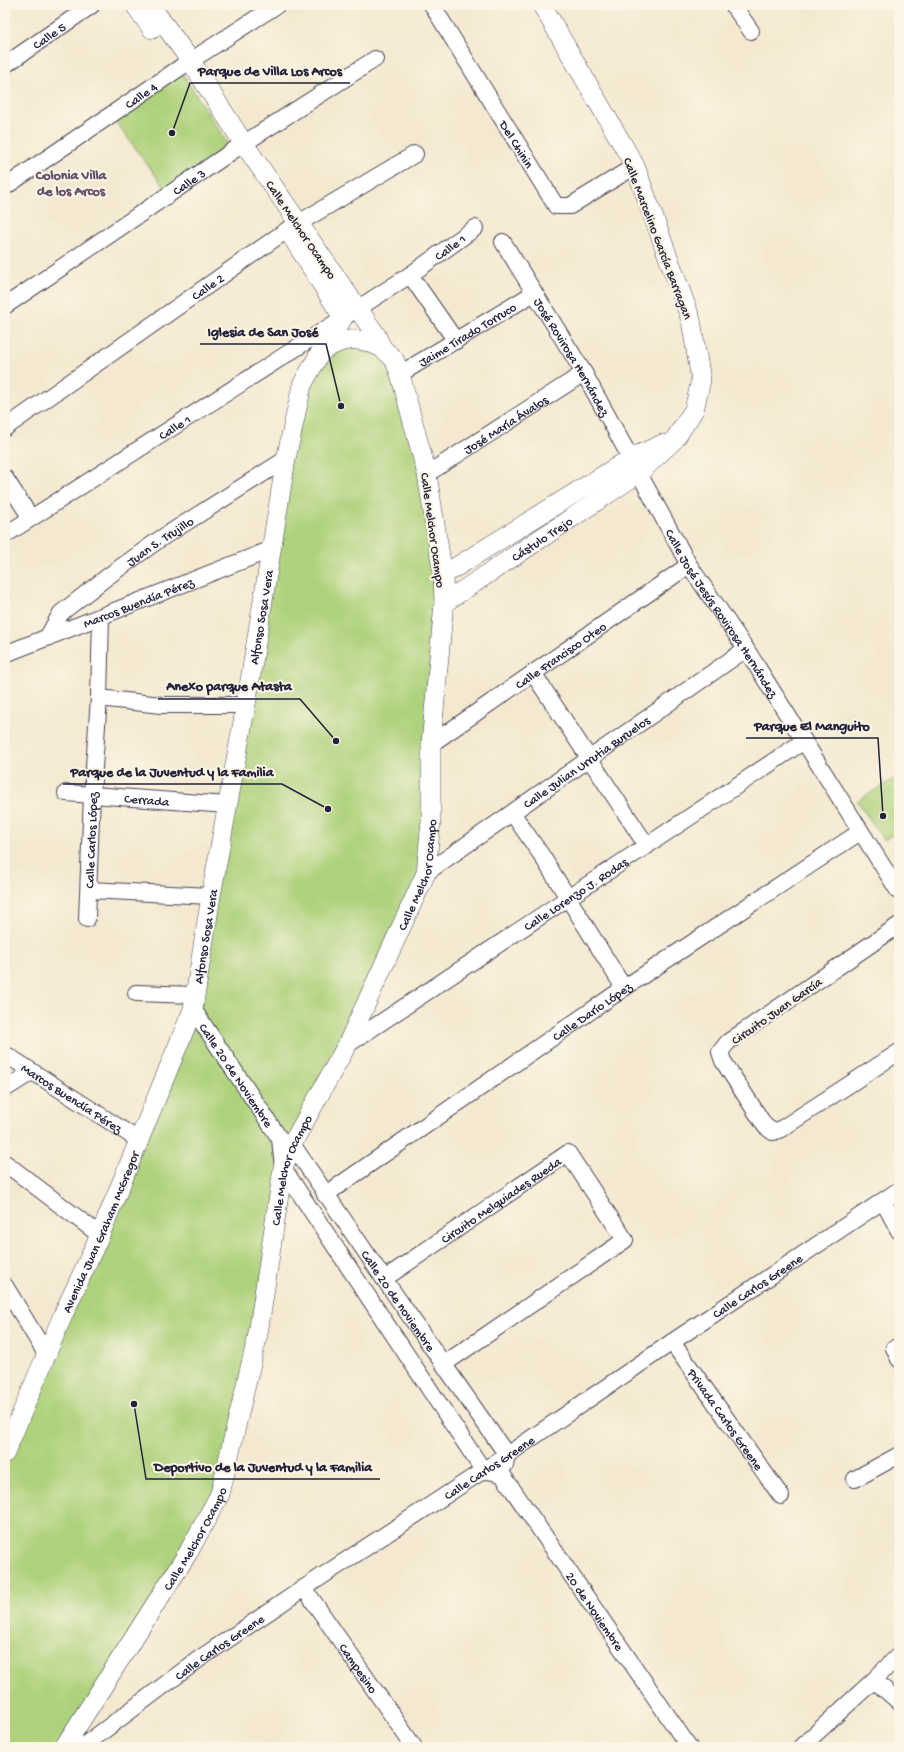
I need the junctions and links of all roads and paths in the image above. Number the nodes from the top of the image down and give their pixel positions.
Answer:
1 (92, 5) edge
2 (135, 5) edge
3 (150, 5) edge
4 (277, 5) edge
5 (432, 5) edge
6 (542, 5) edge
7 (733, 5) edge
8 (751, 31) dead end
9 (374, 59) dead end
10 (186, 64) junction
11 (5, 65) edge
12 (239, 147) junction
13 (415, 154) dead end
14 (635, 166) junction
15 (5, 187) edge
16 (293, 226) junction
17 (475, 228) dead end
18 (503, 242) dead end
19 (410, 275) junction
20 (534, 293) junction
21 (5, 306) edge
22 (346, 318) junction
23 (456, 341) junction
24 (382, 348) junction
25 (320, 353) junction
26 (584, 373) junction
27 (400, 374) junction
28 (5, 428) edge
29 (286, 459) junction
30 (635, 466) junction
31 (427, 474) junction
32 (5, 478) edge
33 (31, 518) junction
34 (5, 535) edge
35 (272, 549) junction
36 (689, 565) junction
37 (443, 575) junction
38 (444, 603) junction
39 (101, 617) junction
40 (47, 638) junction
41 (746, 649) junction
42 (5, 654) edge
43 (533, 674) junction
44 (100, 698) junction
45 (246, 705) junction
46 (804, 741) junction
47 (431, 744) junction
48 (590, 759) junction
49 (66, 793) dead end
50 (92, 795) junction
51 (227, 805) junction
52 (513, 814) junction
53 (860, 832) junction
54 (647, 846) junction
55 (426, 873) junction
56 (90, 890) junction
57 (899, 892) edge
58 (211, 896) junction
59 (568, 898) junction
60 (87, 919) dead end
61 (899, 925) edge
62 (624, 988) junction
63 (136, 993) dead end
64 (194, 1002) junction
65 (346, 1045) junction
66 (899, 1052) edge
67 (5, 1054) edge
68 (32, 1072) junction
69 (5, 1089) edge
70 (140, 1141) junction
71 (286, 1142) junction
72 (283, 1168) junction
73 (7, 1170) edge
74 (899, 1190) edge
75 (325, 1195) junction
76 (883, 1201) junction
77 (899, 1231) edge
78 (100, 1235) junction
79 (384, 1279) junction
80 (5, 1286) edge
81 (672, 1342) junction
82 (46, 1354) junction
83 (444, 1364) junction
84 (5, 1453) edge
85 (507, 1455) junction
86 (899, 1455) edge
87 (482, 1470) junction
88 (502, 1474) junction
89 (855, 1479) dead end
90 (781, 1496) dead end
91 (304, 1588) junction
92 (899, 1655) edge
93 (874, 1680) junction
94 (899, 1702) edge
95 (64, 1747) edge
96 (82, 1747) edge
97 (414, 1747) edge
98 (689, 1747) edge
99 (801, 1747) edge

1 - 11 street, Calle 5
2 - 10 street, Calle Melchor Ocampo
3 - 10 street, Calle Melchor Ocampo
4 - 10 street, Calle 4
5 - 14 street, Del Chinin
6 - 14 street, Calle Marcelino García Barragan
7 - 8 street
9 - 12 street, Calle 3
10 - 12 street, Calle Melchor Ocampo
10 - 15 street, Calle 4
12 - 16 street, Calle Melchor Ocampo
12 - 21 street, Calle 3
13 - 16 street, Calle 2
14 - 30 street, Calle Marcelino García Barragan
16 - 22 street, Calle Melchor Ocampo
16 - 28 street, Calle 2
17 - 19 street, Calle 1
18 - 20 street, José Rovirosa Hernández
19 - 22 street, Calle 1
19 - 23 street
20 - 23 street, Jaime Tirado Torruco
20 - 26 street, José Rovirosa Hernández
22 - 24 street, Calle Melchor Ocampo
22 - 25 street, Alfonso Sosa Vera
22 - 33 street, Calle 1
23 - 27 street, Jaime Tirado Torruco
24 - 25 street
24 - 27 street, Calle Melchor Ocampo
25 - 29 street, Alfonso Sosa Vera
26 - 30 street, José Rovirosa Hernández
26 - 31 street, José María Ávalos
27 - 31 street, Calle Melchor Ocampo
29 - 35 street, Alfonso Sosa Vera
29 - 40 street, Juan S. Trujillo
30 - 36 street, Calle José Jesús Rovirosa Hernández
30 - 37 street, Cástulo Trejo
30 - 38 street, Cástulo Trejo
31 - 37 street, Calle Melchor Ocampo
32 - 33 street
33 - 34 street, Calle 1
35 - 39 street, Marcos Buendía Pérez
35 - 45 street, Alfonso Sosa Vera
36 - 41 street, Calle José Jesús Rovirosa Hernández
36 - 43 street, Calle Francisco Oteo
37 - 38 street, Calle Melchor Ocampo
38 - 47 street, Calle Melchor Ocampo
39 - 40 street, Marcos Buendía Pérez
39 - 44 street, Calle Carlos López
40 - 42 street, Marcos Buendía Pérez
41 - 46 street, Calle José Jesús Rovirosa Hernández
41 - 48 street, Calle Julian Urrutia Buruelos
43 - 47 street, Calle Francisco Oteo
43 - 48 street
44 - 45 street
44 - 50 street, Calle Carlos López
45 - 51 street, Alfonso Sosa Vera
46 - 53 street, Calle José Jesús Rovirosa Hernández
46 - 54 street, Calle Lorenzo J. Rodas
47 - 55 street, Calle Melchor Ocampo
48 - 52 street, Calle Julian Urrutia Buruelos
48 - 54 street
49 - 50 street, Cerrada
50 - 51 street, Cerrada
50 - 56 street, Calle Carlos López
51 - 58 street, Alfonso Sosa Vera
52 - 55 street, Calle Julian Urrutia Buruelos
52 - 59 street
53 - 57 street, Calle José Jesús Rovirosa Hernández
53 - 62 street, Calle Darío López
54 - 59 street, Calle Lorenzo J. Rodas
55 - 65 street, Calle Melchor Ocampo
56 - 58 street
56 - 60 street, Calle Carlos López
58 - 64 street, Alfonso Sosa Vera
59 - 62 street
59 - 65 street, Calle Lorenzo J. Rodas
61 - 66 street, Circuito Juan García
62 - 75 street, Calle Darío López
63 - 64 street
64 - 70 street, Avenida Juan Graham McGregor
64 - 71 street, Calle 20 de Noviembre
65 - 71 street, Calle Melchor Ocampo
67 - 68 street, Marcos Buendía Pérez
68 - 69 street
68 - 70 street, Marcos Buendía Pérez
70 - 78 street, Avenida Juan Graham McGregor
71 - 72 street, Calle Melchor Ocampo
71 - 75 street, Calle 20 de noviembre
72 - 87 street, Calle 20 de noviembre
72 - 95 street, Calle Melchor Ocampo
73 - 78 street
74 - 76 street, Calle Carlos Greene
75 - 79 street, Calle 20 de noviembre
76 - 77 street
76 - 81 street, Calle Carlos Greene
78 - 82 street, Avenida Juan Graham McGregor
79 - 83 street, Calle 20 de noviembre
79 - 83 street, Circuito Melquiades Rueda
80 - 82 street
81 - 85 street, Calle Carlos Greene
81 - 90 street, Privada Carlos Greene
82 - 84 street, Avenida Juan Graham McGregor
83 - 85 street, Calle 20 de noviembre
85 - 87 street, Calle Carlos Greene
85 - 88 street
86 - 89 street
87 - 88 street
87 - 91 street, Calle Carlos Greene
88 - 98 street, 20 de Noviembre
91 - 96 street, Calle Carlos Greene
91 - 97 street, Campesino
92 - 93 street
93 - 94 street
93 - 99 street

